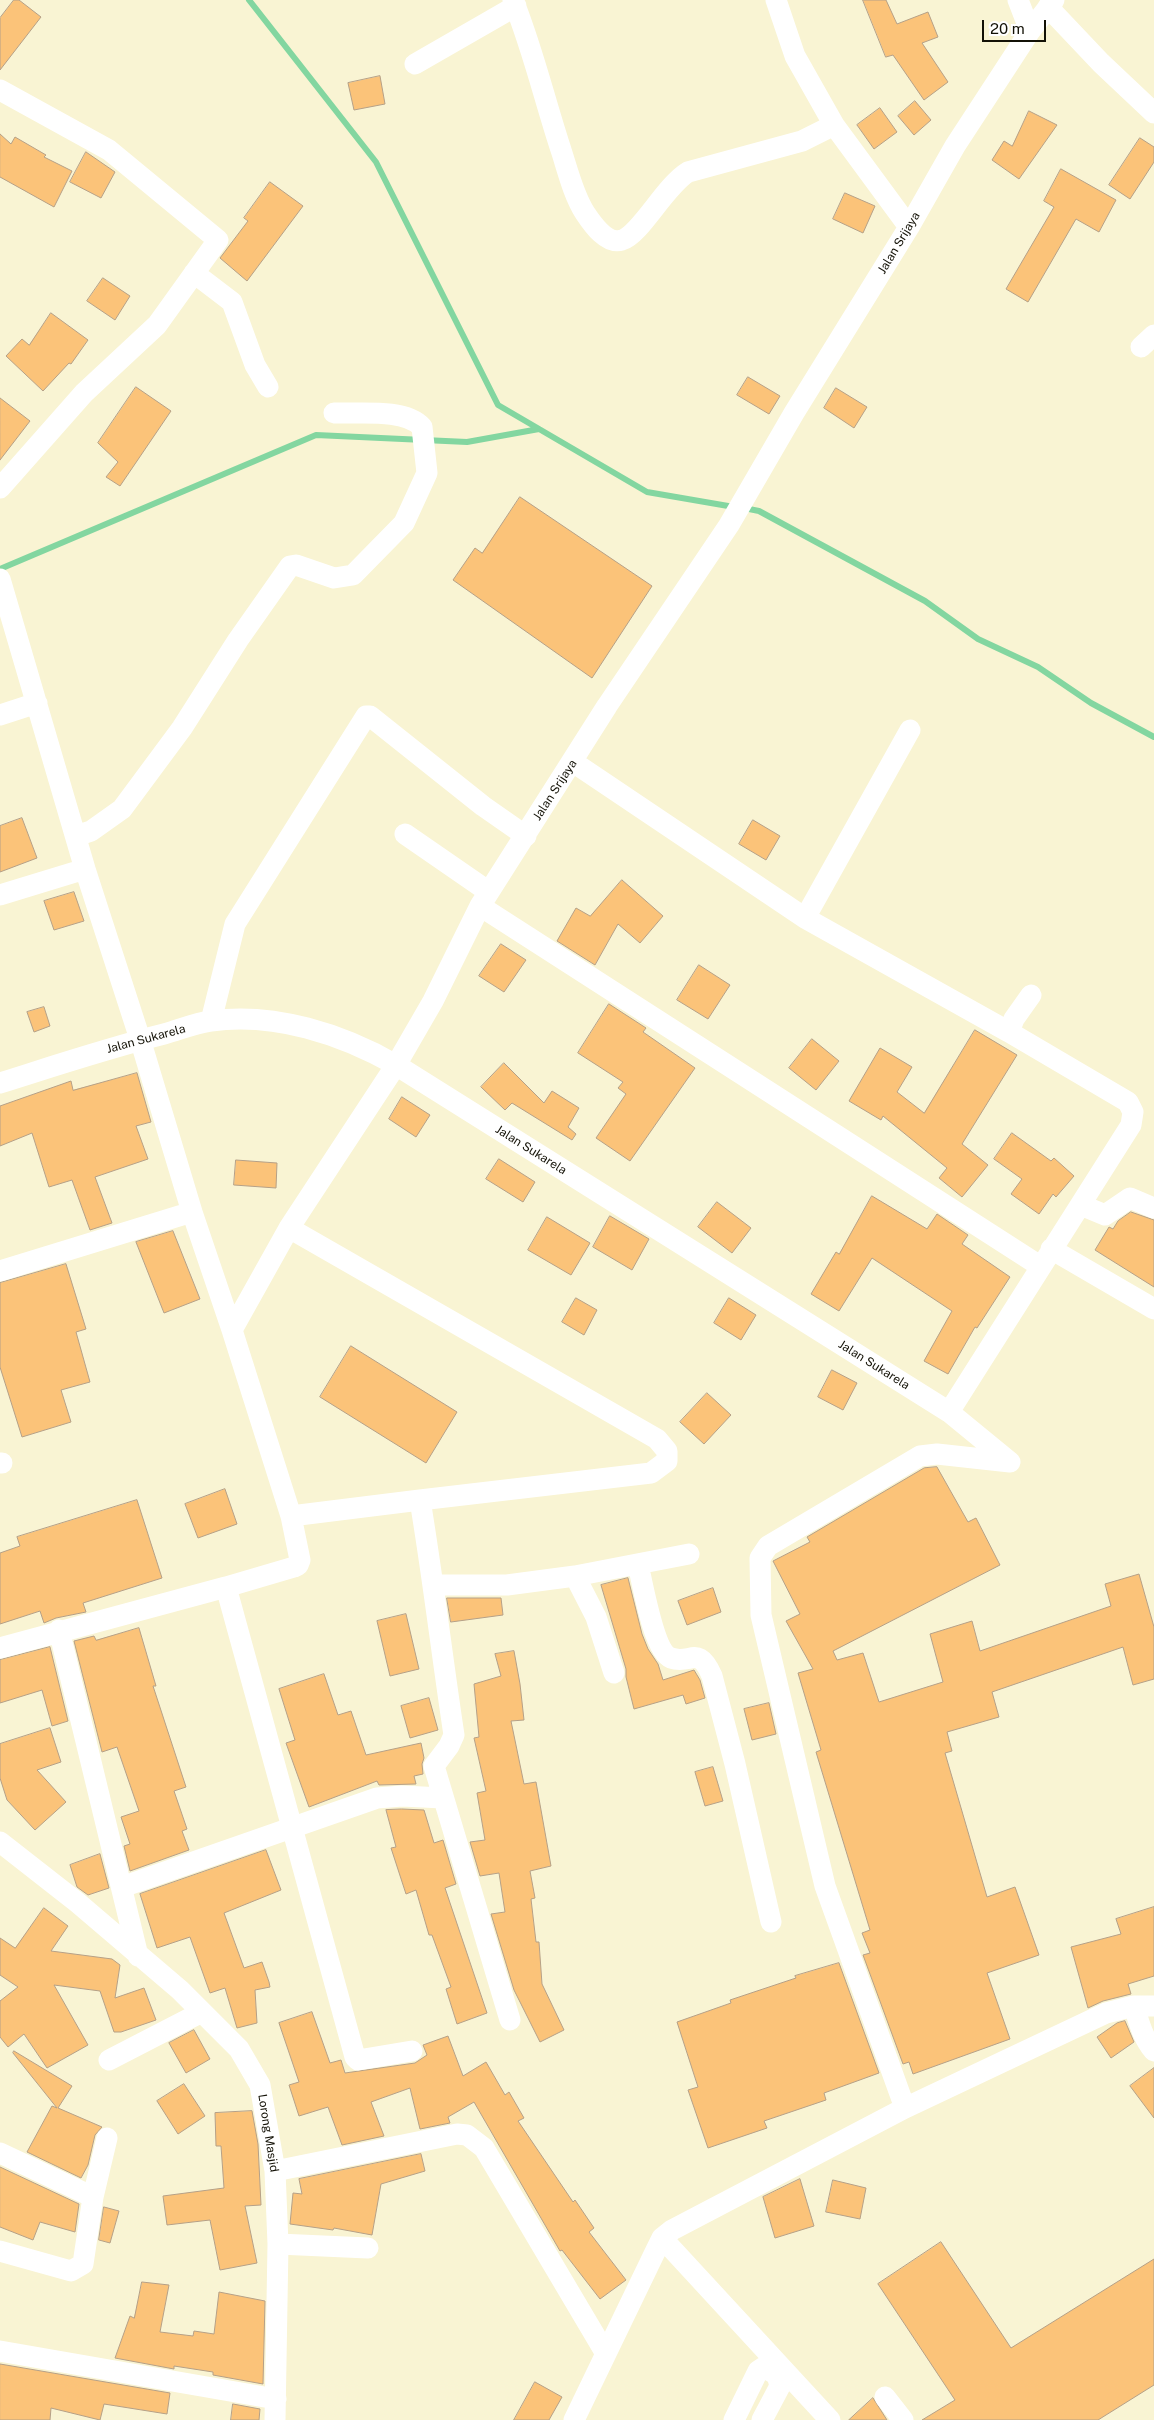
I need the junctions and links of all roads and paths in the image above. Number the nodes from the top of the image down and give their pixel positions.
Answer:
1 (776, 0) edge
2 (1018, 0) edge
3 (514, 3) edge
4 (1051, 4) edge
5 (1030, 31) junction
6 (415, 64) dead end
7 (0, 90) edge
8 (1154, 113) edge
9 (834, 125) junction
10 (909, 227) junction
11 (194, 273) junction
12 (268, 387) dead end
13 (334, 414) dead end
14 (0, 488) edge
15 (1, 584) edge
16 (37, 703) junction
17 (0, 715) edge
18 (910, 730) dead end
19 (573, 762) junction
20 (405, 834) dead end
21 (76, 836) junction
22 (526, 836) junction
23 (86, 869) junction
24 (0, 895) edge
25 (485, 899) junction
26 (805, 918) junction
27 (1030, 996) dead end
28 (211, 1021) junction
29 (1009, 1032) junction
30 (140, 1039) junction
31 (396, 1065) junction
32 (0, 1083) edge
33 (1081, 1205) junction
34 (1154, 1208) edge
35 (192, 1212) junction
36 (289, 1228) junction
37 (1046, 1258) junction
38 (0, 1271) edge
39 (1154, 1308) edge
40 (232, 1330) junction
41 (949, 1412) junction
42 (420, 1500) junction
43 (291, 1516) junction
44 (690, 1554) dead end
45 (638, 1564) junction
46 (575, 1576) junction
47 (435, 1585) junction
48 (226, 1587) junction
49 (59, 1630) junction
50 (0, 1648) edge
51 (614, 1672) dead end
52 (443, 1798) junction
53 (291, 1827) junction
54 (0, 1842) edge
55 (122, 1887) junction
56 (771, 1922) dead end
57 (138, 1956) junction
58 (1144, 2006) edge
59 (202, 2012) junction
60 (510, 2020) dead end
61 (412, 2051) dead end
62 (1154, 2051) edge
63 (109, 2060) dead end
64 (905, 2108) junction
65 (107, 2138) dead end
66 (0, 2153) edge
67 (275, 2171) junction
68 (93, 2197) junction
69 (662, 2238) junction
70 (278, 2244) junction
71 (368, 2248) dead end
72 (0, 2251) edge
73 (0, 2352) edge
74 (606, 2354) junction
75 (885, 2397) dead end
76 (276, 2410) edge
77 (574, 2420) edge
78 (734, 2420) edge
79 (762, 2420) edge
80 (830, 2420) edge
81 (902, 2420) edge

1 - 9 street
2 - 5 street
3 - 6 street
3 - 9 street
4 - 5 street, Jalan Srijaya
4 - 8 street
5 - 10 street, Jalan Srijaya
7 - 11 street
9 - 10 street
10 - 19 street, Jalan Srijaya
11 - 12 street
11 - 14 street
13 - 21 street
15 - 16 street
16 - 17 street
16 - 21 street
18 - 26 street
19 - 22 street, Jalan Srijaya
19 - 26 street
20 - 25 street
21 - 23 street
22 - 25 street, Jalan Srijaya
22 - 28 street
23 - 24 street
23 - 30 street
25 - 31 street, Jalan Srijaya
25 - 37 street
26 - 29 street
27 - 29 street
28 - 30 street, Jalan Sukarela
28 - 31 street, Jalan Sukarela
29 - 33 street
30 - 32 street, Jalan Sukarela
30 - 35 street
31 - 36 street, Jalan Srijaya
31 - 41 street, Jalan Sukarela
33 - 34 street
33 - 37 street
35 - 38 street
35 - 40 street
36 - 40 street, Jalan Srijaya
36 - 42 street
37 - 39 street
37 - 41 street
40 - 43 street
41 - 64 street, Jalan Sukarela
42 - 43 street
42 - 47 street
43 - 48 street
44 - 45 street
45 - 46 street
45 - 56 street
46 - 47 street
46 - 51 street
47 - 52 street
48 - 49 street
48 - 53 street
49 - 50 street
49 - 55 street
52 - 53 street
52 - 60 street
53 - 55 street
53 - 61 street
54 - 57 street, Lorong Masjid
55 - 57 street
57 - 59 street, Lorong Masjid
58 - 62 street
58 - 64 street
59 - 63 street
59 - 67 street, Lorong Masjid
64 - 69 street
65 - 68 street
66 - 68 street
67 - 70 street, Lorong Masjid
67 - 74 street
68 - 72 street
69 - 74 street
69 - 80 street
70 - 71 street
70 - 76 street, Lorong Masjid
73 - 76 street
74 - 77 street
75 - 81 street
78 - 79 street

